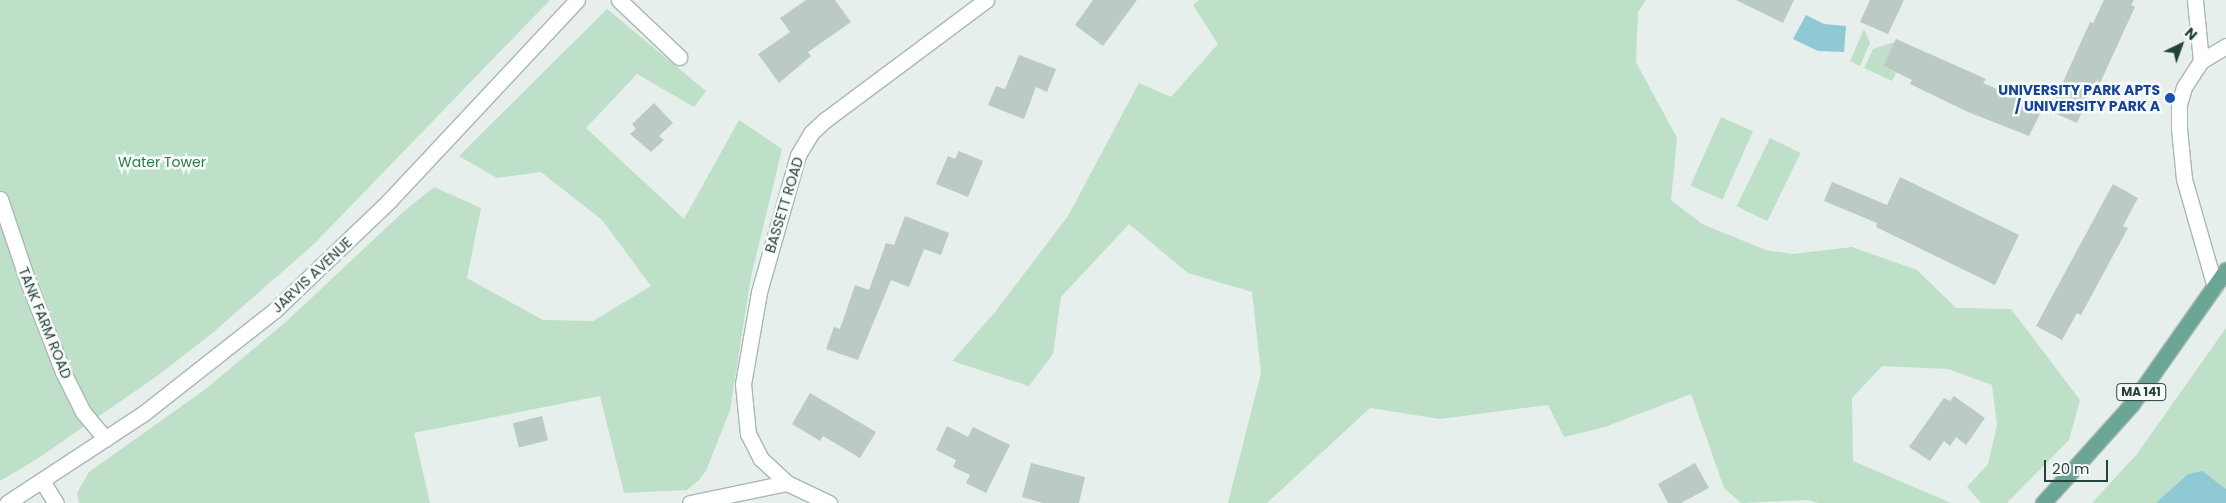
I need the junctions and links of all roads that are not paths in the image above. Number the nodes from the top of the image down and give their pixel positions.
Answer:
1 (577, 0) edge
2 (619, 0) edge
3 (986, 0) edge
4 (2195, 0) edge
5 (2226, 46) edge
6 (679, 57) dead end
7 (2201, 61) junction
8 (0, 199) edge
9 (2226, 270) edge
10 (2215, 287) junction
11 (106, 440) junction
12 (42, 481) junction
13 (787, 483) junction
14 (7, 503) edge
15 (56, 503) edge
16 (690, 503) edge
17 (829, 503) edge
18 (2043, 503) edge

1 - 11 street, JARVIS AVENUE
2 - 6 street
3 - 13 street, BASSETT ROAD
4 - 7 street
5 - 7 street
7 - 10 street
8 - 11 street, TANK FARM ROAD
9 - 10 main road, MA 141
10 - 18 main road, MA 141
11 - 12 street, JARVIS AVENUE
12 - 14 street, JARVIS AVENUE
12 - 15 street
13 - 16 street
13 - 17 street, BASSETT ROAD

